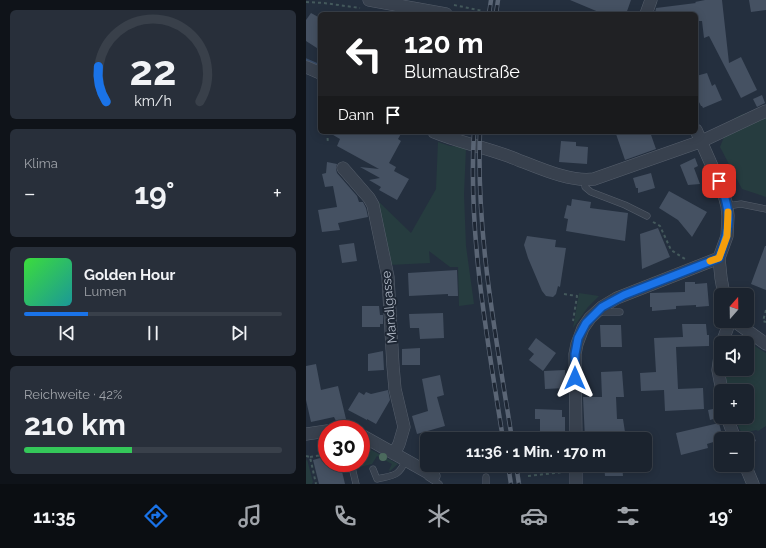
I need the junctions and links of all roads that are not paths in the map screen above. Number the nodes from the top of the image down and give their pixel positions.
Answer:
1 (651, 0) edge
2 (367, 4) edge
3 (430, 12) edge
4 (647, 12) edge
5 (306, 67) edge
6 (318, 72) edge
7 (766, 111) edge
8 (440, 134) edge
9 (698, 134) edge
10 (702, 141) junction
11 (343, 168) dead end
12 (585, 180) junction
13 (727, 206) junction
14 (766, 209) edge
15 (646, 215) road end
16 (719, 258) junction
17 (723, 288) edge
18 (596, 312) junction
19 (620, 312) dead end
20 (744, 328) edge
21 (766, 344) edge
22 (318, 432) edge
23 (576, 432) edge
24 (306, 434) edge
25 (370, 440) edge
26 (394, 454) junction
27 (406, 460) junction
28 (373, 469) dead end
29 (353, 472) edge
30 (576, 472) edge
31 (746, 472) edge
32 (486, 477) dead end
33 (436, 480) edge
34 (748, 482) edge
35 (356, 484) edge
36 (486, 484) edge
37 (576, 484) edge

1 - 4 street
2 - 3 street
5 - 6 street
7 - 10 street
8 - 12 street
9 - 10 street
10 - 12 street
10 - 13 street
11 - 26 street, Mandlgasse
12 - 15 lane
13 - 14 lane
13 - 16 street
16 - 17 street
16 - 18 street
18 - 19 lane
18 - 23 street
20 - 21 street
22 - 24 street
25 - 26 street
26 - 27 street
27 - 28 lane
27 - 33 street
29 - 35 lane
30 - 37 street
31 - 34 street
32 - 36 lane

